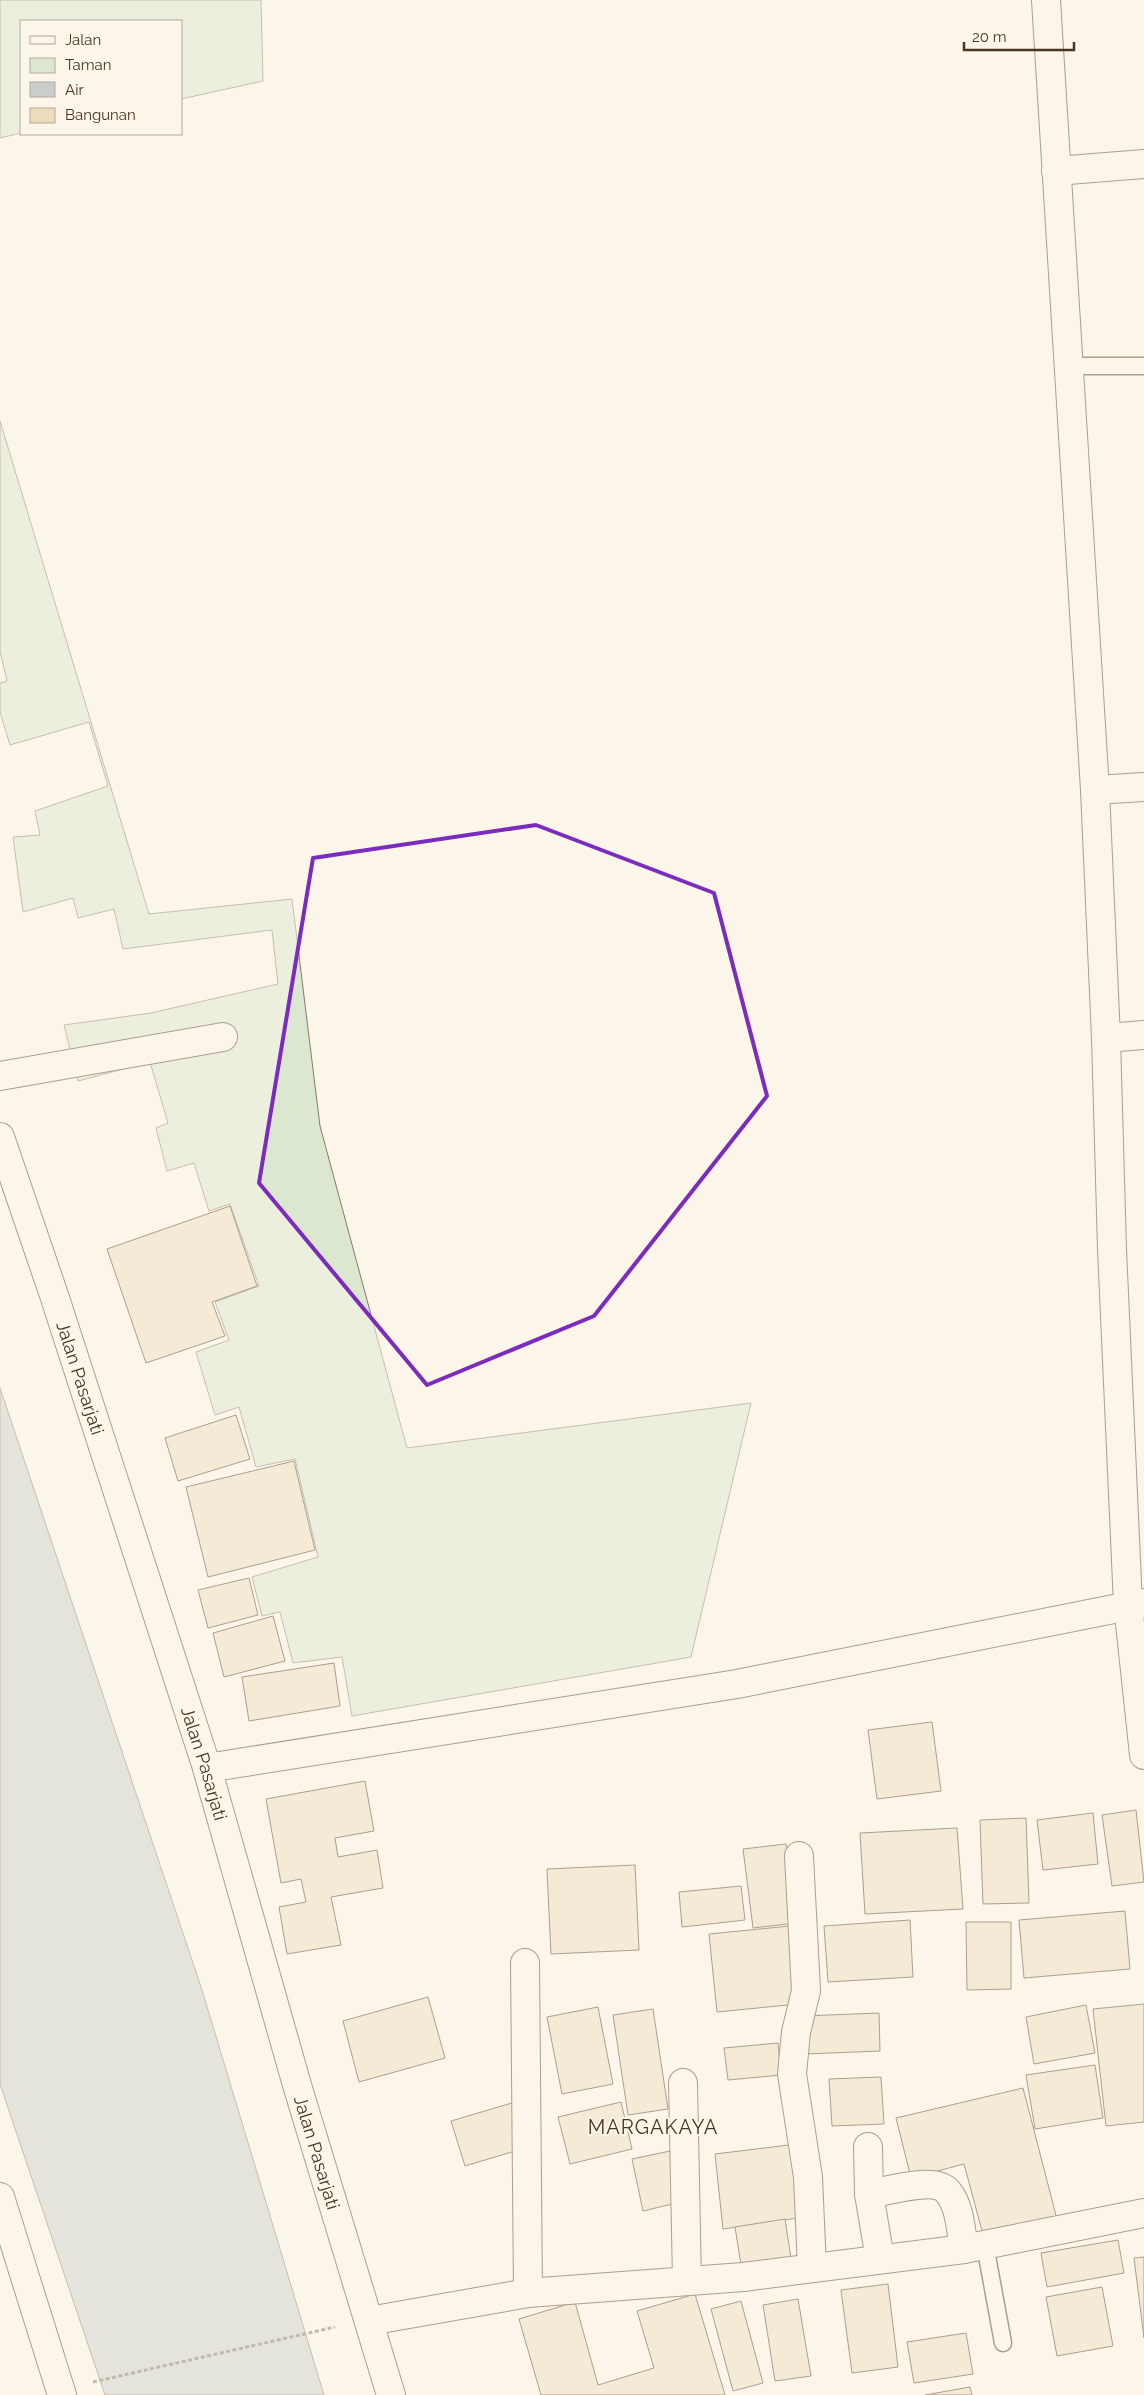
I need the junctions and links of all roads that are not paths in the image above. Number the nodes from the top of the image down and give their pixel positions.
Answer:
1 (1046, 0) edge
2 (1144, 164) edge
3 (1056, 171) junction
4 (1068, 366) junction
5 (1144, 366) edge
6 (1144, 787) edge
7 (1096, 790) junction
8 (1144, 1035) edge
9 (223, 1037) dead end
10 (1106, 1038) junction
11 (0, 1076) edge
12 (0, 1137) edge
13 (1136, 1604) edge
14 (1144, 1755) edge
15 (207, 1768) junction
16 (799, 1856) dead end
17 (525, 1963) dead end
18 (683, 2083) dead end
19 (868, 2147) dead end
20 (869, 2194) junction
21 (0, 2197) edge
22 (1144, 2213) edge
23 (975, 2247) junction
24 (880, 2259) junction
25 (812, 2268) junction
26 (688, 2281) junction
27 (528, 2293) junction
28 (369, 2321) junction
29 (1003, 2343) dead end
30 (62, 2395) edge
31 (391, 2395) edge

1 - 3 street
2 - 3 street
3 - 4 street
4 - 5 lane
4 - 7 street
6 - 7 street
7 - 10 street
8 - 10 street
9 - 11 street
10 - 13 street
12 - 15 street, Jalan Pasarjati
13 - 14 street
13 - 15 street
15 - 28 street, Jalan Pasarjati
16 - 25 street
17 - 27 street
18 - 26 street
19 - 20 street
20 - 23 street
20 - 24 street
21 - 30 street
22 - 23 street
23 - 24 street
23 - 29 lane
24 - 25 street
25 - 26 street
26 - 27 street
27 - 28 street
28 - 31 street, Jalan Pasarjati

